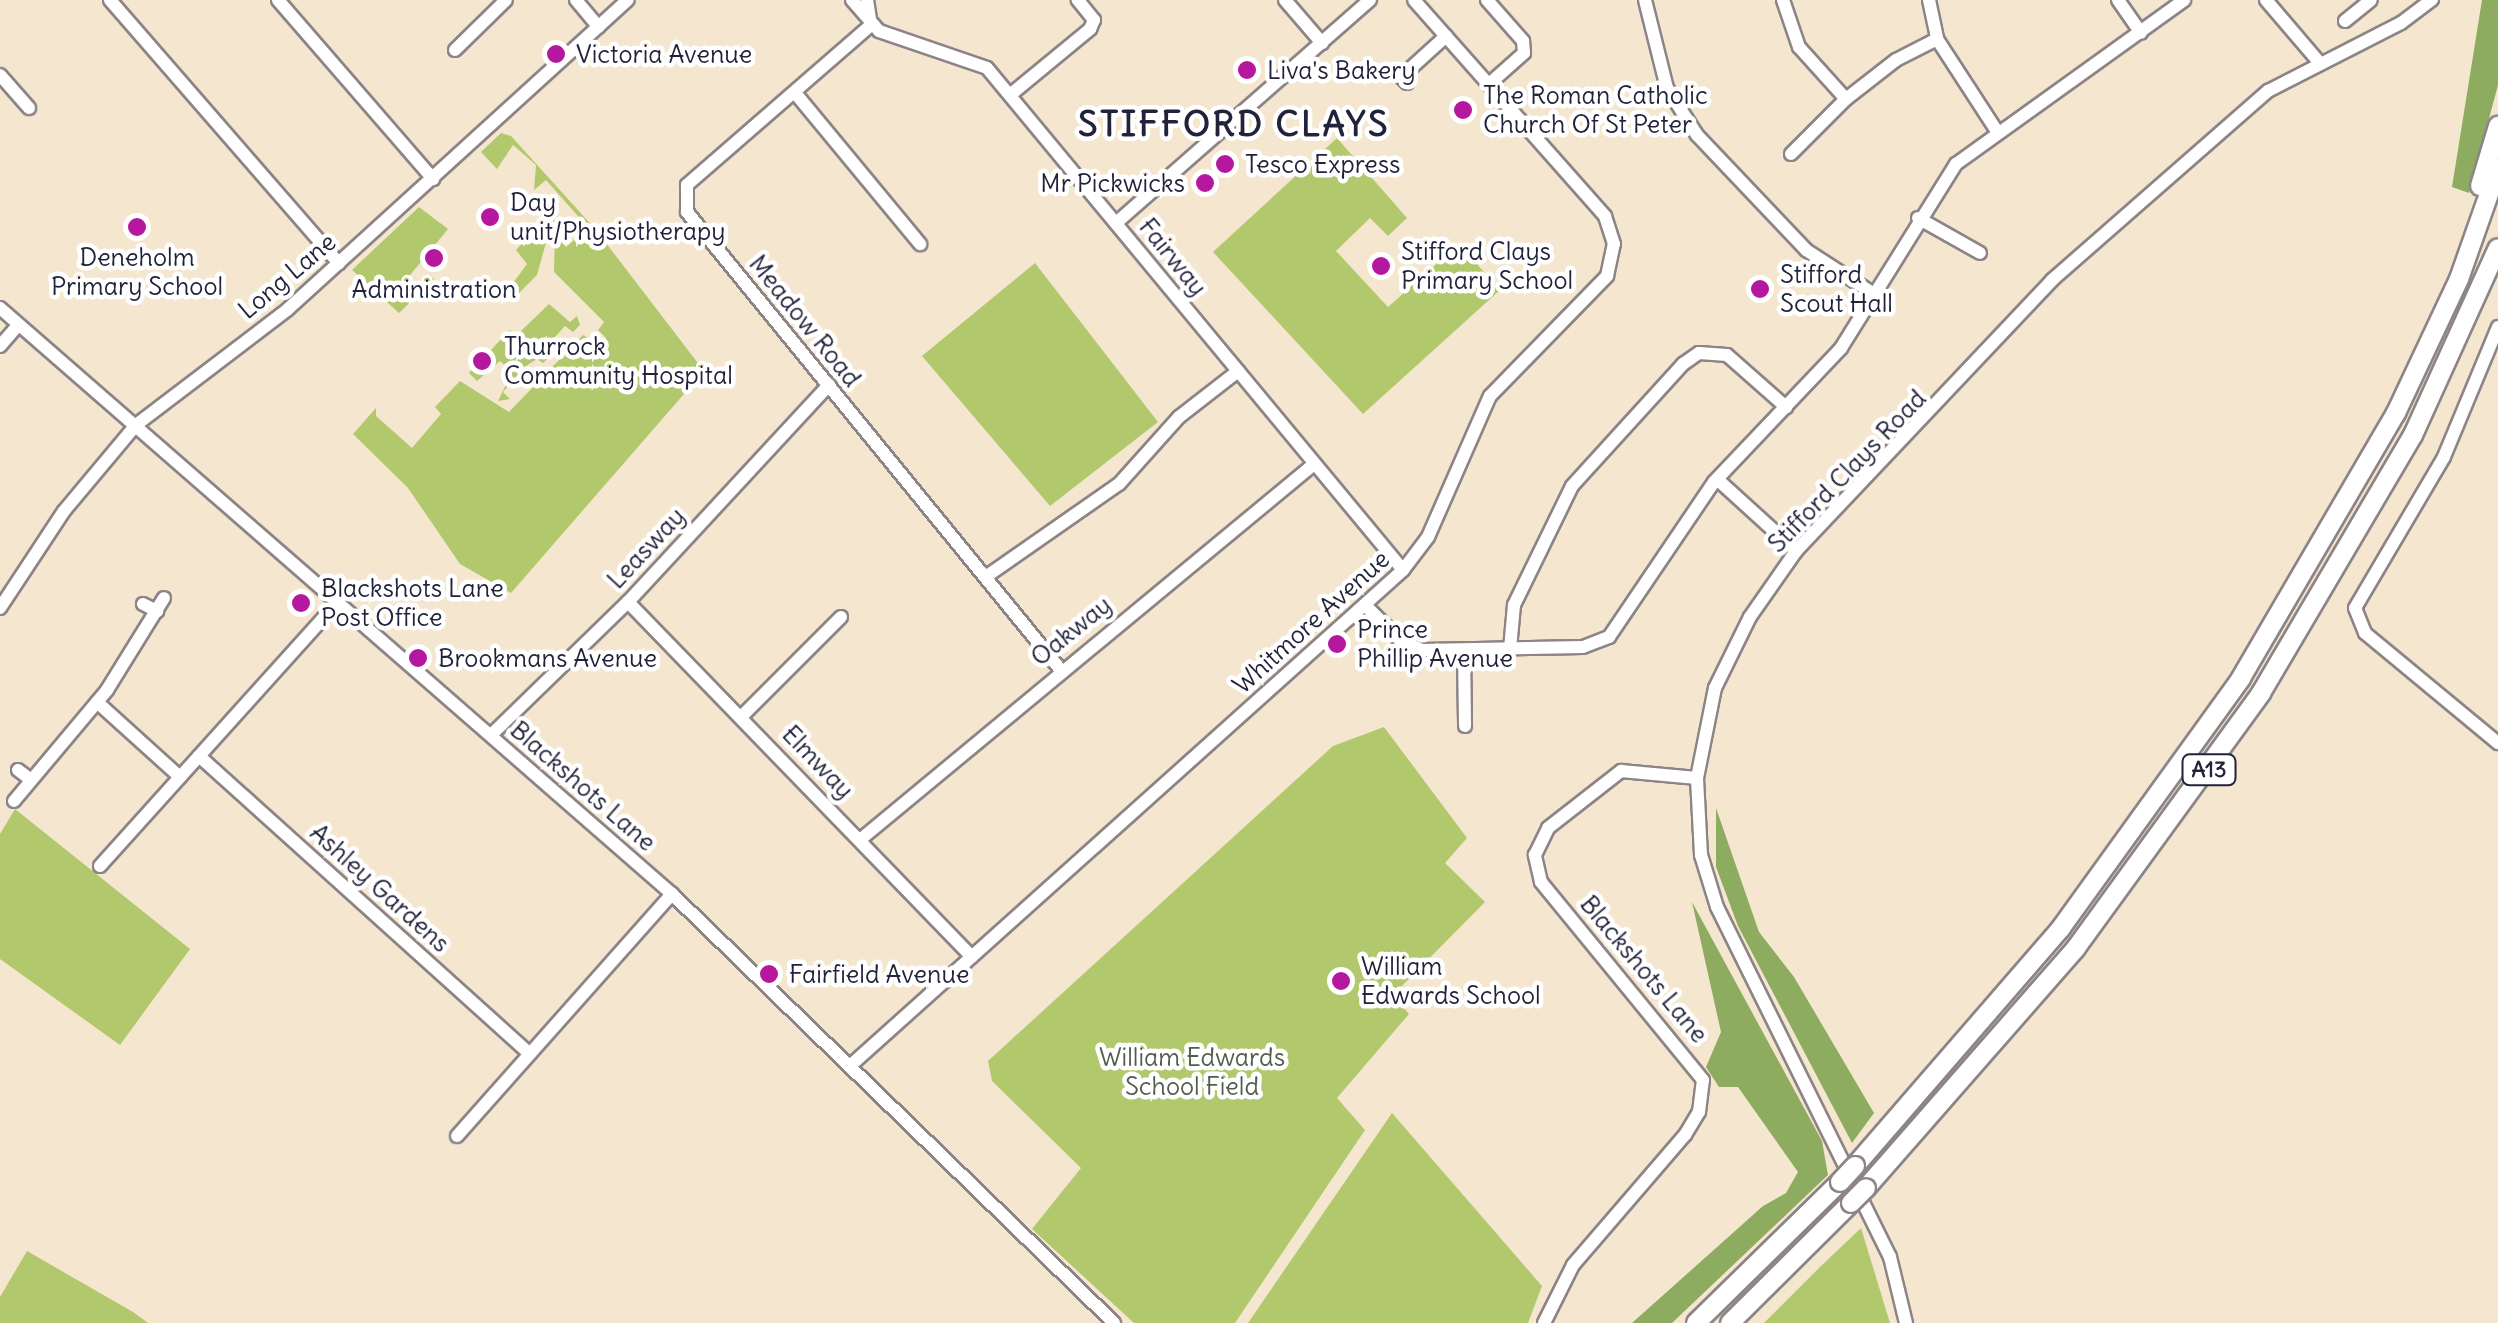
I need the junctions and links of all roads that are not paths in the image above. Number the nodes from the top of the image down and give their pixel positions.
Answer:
1 (110, 0) edge
2 (278, 0) edge
3 (506, 0) edge
4 (576, 0) edge
5 (628, 0) edge
6 (852, 0) edge
7 (868, 0) edge
8 (1078, 0) edge
9 (1285, 0) edge
10 (1370, 0) edge
11 (1414, 0) edge
12 (1487, 0) edge
13 (1645, 0) edge
14 (1783, 0) edge
15 (1930, 0) edge
16 (2118, 0) edge
17 (2184, 0) edge
18 (2266, 0) edge
19 (2371, 0) edge
20 (2422, 3) edge
21 (2345, 21) dead end
22 (870, 25) junction
23 (600, 27) junction
24 (2141, 34) junction
25 (1446, 36) junction
26 (1938, 38) junction
27 (1322, 43) junction
28 (455, 50) dead end
29 (2319, 62) junction
30 (0, 75) edge
31 (1407, 84) dead end
32 (1489, 84) junction
33 (796, 94) junction
34 (1010, 95) junction
35 (1846, 100) junction
36 (28, 108) dead end
37 (2498, 126) edge
38 (1996, 130) junction
39 (1791, 154) dead end
40 (2498, 168) edge
41 (433, 180) junction
42 (1918, 218) junction
43 (1116, 223) junction
44 (2498, 238) edge
45 (920, 244) dead end
46 (2498, 248) edge
47 (1980, 253) dead end
48 (339, 264) junction
49 (2459, 279) junction
50 (1874, 294) junction
51 (2475, 300) junction
52 (0, 308) edge
53 (18, 325) junction
54 (2498, 327) edge
55 (0, 346) edge
56 (1238, 371) junction
57 (828, 386) junction
58 (1786, 407) junction
59 (136, 425) junction
60 (1314, 464) junction
61 (1717, 479) junction
62 (1796, 552) junction
63 (1403, 570) junction
64 (987, 576) junction
65 (164, 598) dead end
66 (339, 601) junction
67 (628, 602) junction
68 (143, 604) dead end
69 (1365, 605) junction
70 (0, 608) edge
71 (157, 611) junction
72 (841, 616) dead end
73 (1510, 649) junction
74 (1464, 651) junction
75 (1060, 669) junction
76 (98, 702) junction
77 (742, 716) junction
78 (1464, 726) dead end
79 (491, 735) junction
80 (2498, 743) edge
81 (199, 756) junction
82 (18, 770) dead end
83 (180, 777) junction
84 (1697, 778) junction
85 (30, 779) junction
86 (14, 801) dead end
87 (861, 839) junction
88 (100, 866) dead end
89 (672, 894) junction
90 (972, 957) junction
91 (530, 1054) junction
92 (851, 1065) junction
93 (457, 1136) dead end
94 (1114, 1323) edge
95 (1544, 1323) edge
96 (1696, 1323) edge
97 (1730, 1323) edge
98 (1906, 1323) edge

1 - 48 street
2 - 41 street
3 - 28 street
4 - 23 street
5 - 23 street, Long Lane
6 - 22 street
7 - 22 street
8 - 34 street
9 - 27 street
10 - 27 street
11 - 25 street, Whitmore Avenue
12 - 32 street
13 - 50 street
14 - 35 street
15 - 26 street
16 - 24 street
17 - 24 street
18 - 29 street
19 - 21 street
20 - 29 street, Stifford Clays Road
22 - 33 street, Meadow Road
22 - 34 street, Fairway
23 - 41 street, Long Lane
24 - 38 street
25 - 31 street
25 - 32 street, Whitmore Avenue
26 - 35 street
26 - 38 street
27 - 43 street
29 - 62 street, Stifford Clays Road
30 - 36 street
32 - 63 street, Whitmore Avenue
33 - 45 street
33 - 57 street, Meadow Road
34 - 43 street, Fairway
35 - 39 street
37 - 49 highway, A13
38 - 42 street
40 - 49 highway, A13
41 - 48 street, Long Lane
42 - 47 street
42 - 50 street
43 - 56 street, Fairway
44 - 51 highway, A13
46 - 51 highway, A13
48 - 59 street, Long Lane
49 - 96 highway, A13, bridge
50 - 58 street
51 - 97 highway, A13, bridge
52 - 53 street, Blackshots Lane
53 - 55 street
53 - 59 street, Blackshots Lane
54 - 80 street
56 - 60 street, Fairway
56 - 64 street
57 - 64 street, Meadow Road
57 - 67 street, Leasway
58 - 61 street
58 - 73 street
59 - 66 street, Blackshots Lane
59 - 70 street, Long Lane
60 - 63 street, Fairway
60 - 75 street, Oakway
61 - 62 street
61 - 73 street
62 - 84 street, Stifford Clays Road
63 - 69 street, Whitmore Avenue
64 - 75 street, Meadow Road
65 - 71 street
66 - 79 street, Blackshots Lane
66 - 81 street
67 - 77 street, Elmway
67 - 79 street, Leasway
68 - 71 street
69 - 74 street
69 - 90 street, Whitmore Avenue
71 - 76 street
72 - 77 street
73 - 74 street
74 - 78 street
75 - 87 street, Oakway
76 - 83 street
76 - 85 street
77 - 87 street, Elmway
79 - 89 street, Blackshots Lane
81 - 83 street
81 - 91 street, Ashley Gardens
82 - 85 street
83 - 88 street
84 - 95 street, Blackshots Lane
84 - 98 street, Stifford Clays Road
85 - 86 street
87 - 90 street, Elmway
89 - 91 street
89 - 92 street, Blackshots Lane
90 - 92 street, Whitmore Avenue
91 - 93 street
92 - 94 street, Blackshots Lane

